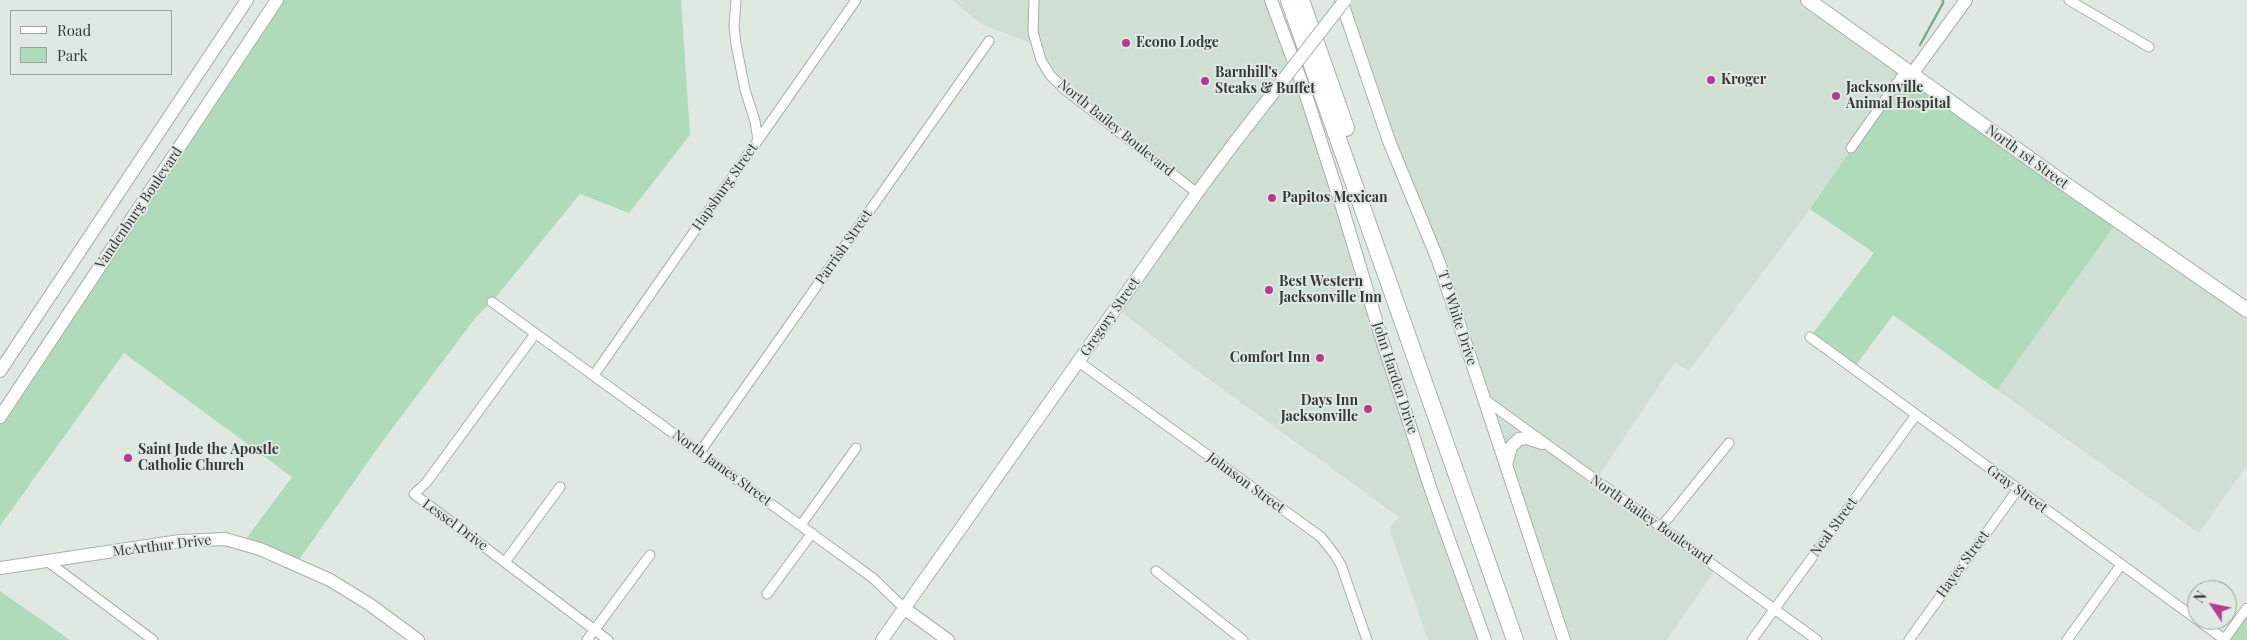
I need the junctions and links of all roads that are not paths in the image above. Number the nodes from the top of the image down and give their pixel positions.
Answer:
1 (247, 0) edge
2 (277, 0) edge
3 (736, 0) edge
4 (856, 0) edge
5 (1034, 0) edge
6 (1271, 0) edge
7 (1289, 0) edge
8 (1301, 0) edge
9 (1341, 0) edge
10 (1346, 0) edge
11 (1808, 0) edge
12 (1966, 0) edge
13 (2069, 0) edge
14 (988, 41) dead end
15 (2149, 46) dead end
16 (1909, 72) junction
17 (758, 140) junction
18 (1851, 148) dead end
19 (1197, 193) junction
20 (492, 302) dead end
21 (2247, 310) edge
22 (535, 334) junction
23 (1810, 337) dead end
24 (1079, 362) junction
25 (0, 372) edge
26 (594, 375) junction
27 (5, 398) edge
28 (1484, 399) junction
29 (1916, 415) junction
30 (0, 417) edge
31 (1542, 442) junction
32 (1729, 443) dead end
33 (856, 448) dead end
34 (700, 452) junction
35 (1506, 465) junction
36 (560, 487) dead end
37 (2018, 489) junction
38 (802, 525) junction
39 (1661, 527) junction
40 (812, 533) junction
41 (650, 555) dead end
42 (47, 561) junction
43 (505, 562) junction
44 (2121, 565) junction
45 (0, 568) edge
46 (1156, 571) dead end
47 (767, 594) dead end
48 (2247, 608) edge
49 (905, 609) junction
50 (1775, 609) junction
51 (595, 630) junction
52 (153, 640) edge
53 (418, 640) edge
54 (587, 640) edge
55 (608, 640) edge
56 (882, 640) edge
57 (948, 640) edge
58 (1243, 640) edge
59 (1367, 640) edge
60 (1485, 640) edge
61 (1515, 640) edge
62 (1525, 640) edge
63 (1564, 640) edge
64 (1752, 640) edge
65 (1817, 640) edge
66 (1909, 640) edge
67 (2067, 640) edge
68 (2224, 640) edge

1 - 25 main road, Vandenburg Boulevard
2 - 27 main road, Vandenburg Boulevard
3 - 17 street
4 - 17 street, Hapsburg Street
5 - 19 street, North Bailey Boulevard
6 - 60 main road, John Harden Drive
7 - 61 highway
8 - 62 highway
9 - 28 main road, T P White Drive
10 - 19 main road, Gregory Street, bridge
11 - 16 main road, North 1st Street
12 - 16 main road
13 - 15 street
14 - 34 street, Parrish Street
16 - 18 street
16 - 21 main road, North 1st Street
17 - 26 street, Hapsburg Street
19 - 24 main road, Gregory Street
20 - 22 street, North James Street
22 - 26 street, North James Street
22 - 43 street, Lessel Drive
23 - 29 street, Gray Street
24 - 49 main road, Gregory Street
24 - 59 street, Johnson Street
26 - 34 street, North James Street
27 - 30 main road, Vandenburg Boulevard
28 - 31 street, North Bailey Boulevard
28 - 35 main road, T P White Drive
29 - 37 street, Gray Street
29 - 50 street, Neal Street
31 - 35 main road
31 - 39 street, North Bailey Boulevard
32 - 39 street
33 - 38 street
34 - 38 street, North James Street
35 - 63 main road, T P White Drive
36 - 43 street
37 - 44 street, Gray Street
37 - 66 street, Hayes Street
38 - 40 street, North James Street
39 - 50 street, North Bailey Boulevard
40 - 47 street
40 - 49 street, North James Street
41 - 51 street
42 - 45 main road, McArthur Drive
42 - 52 street
42 - 53 main road, McArthur Drive
43 - 51 street, Lessel Drive
44 - 67 street
44 - 68 street, Gray Street
46 - 58 street
48 - 68 street
49 - 56 main road, Gregory Street
49 - 57 main road, North James Street
50 - 64 street, Neal Street
50 - 65 street, North Bailey Boulevard
51 - 54 street
51 - 55 street, Lessel Drive

